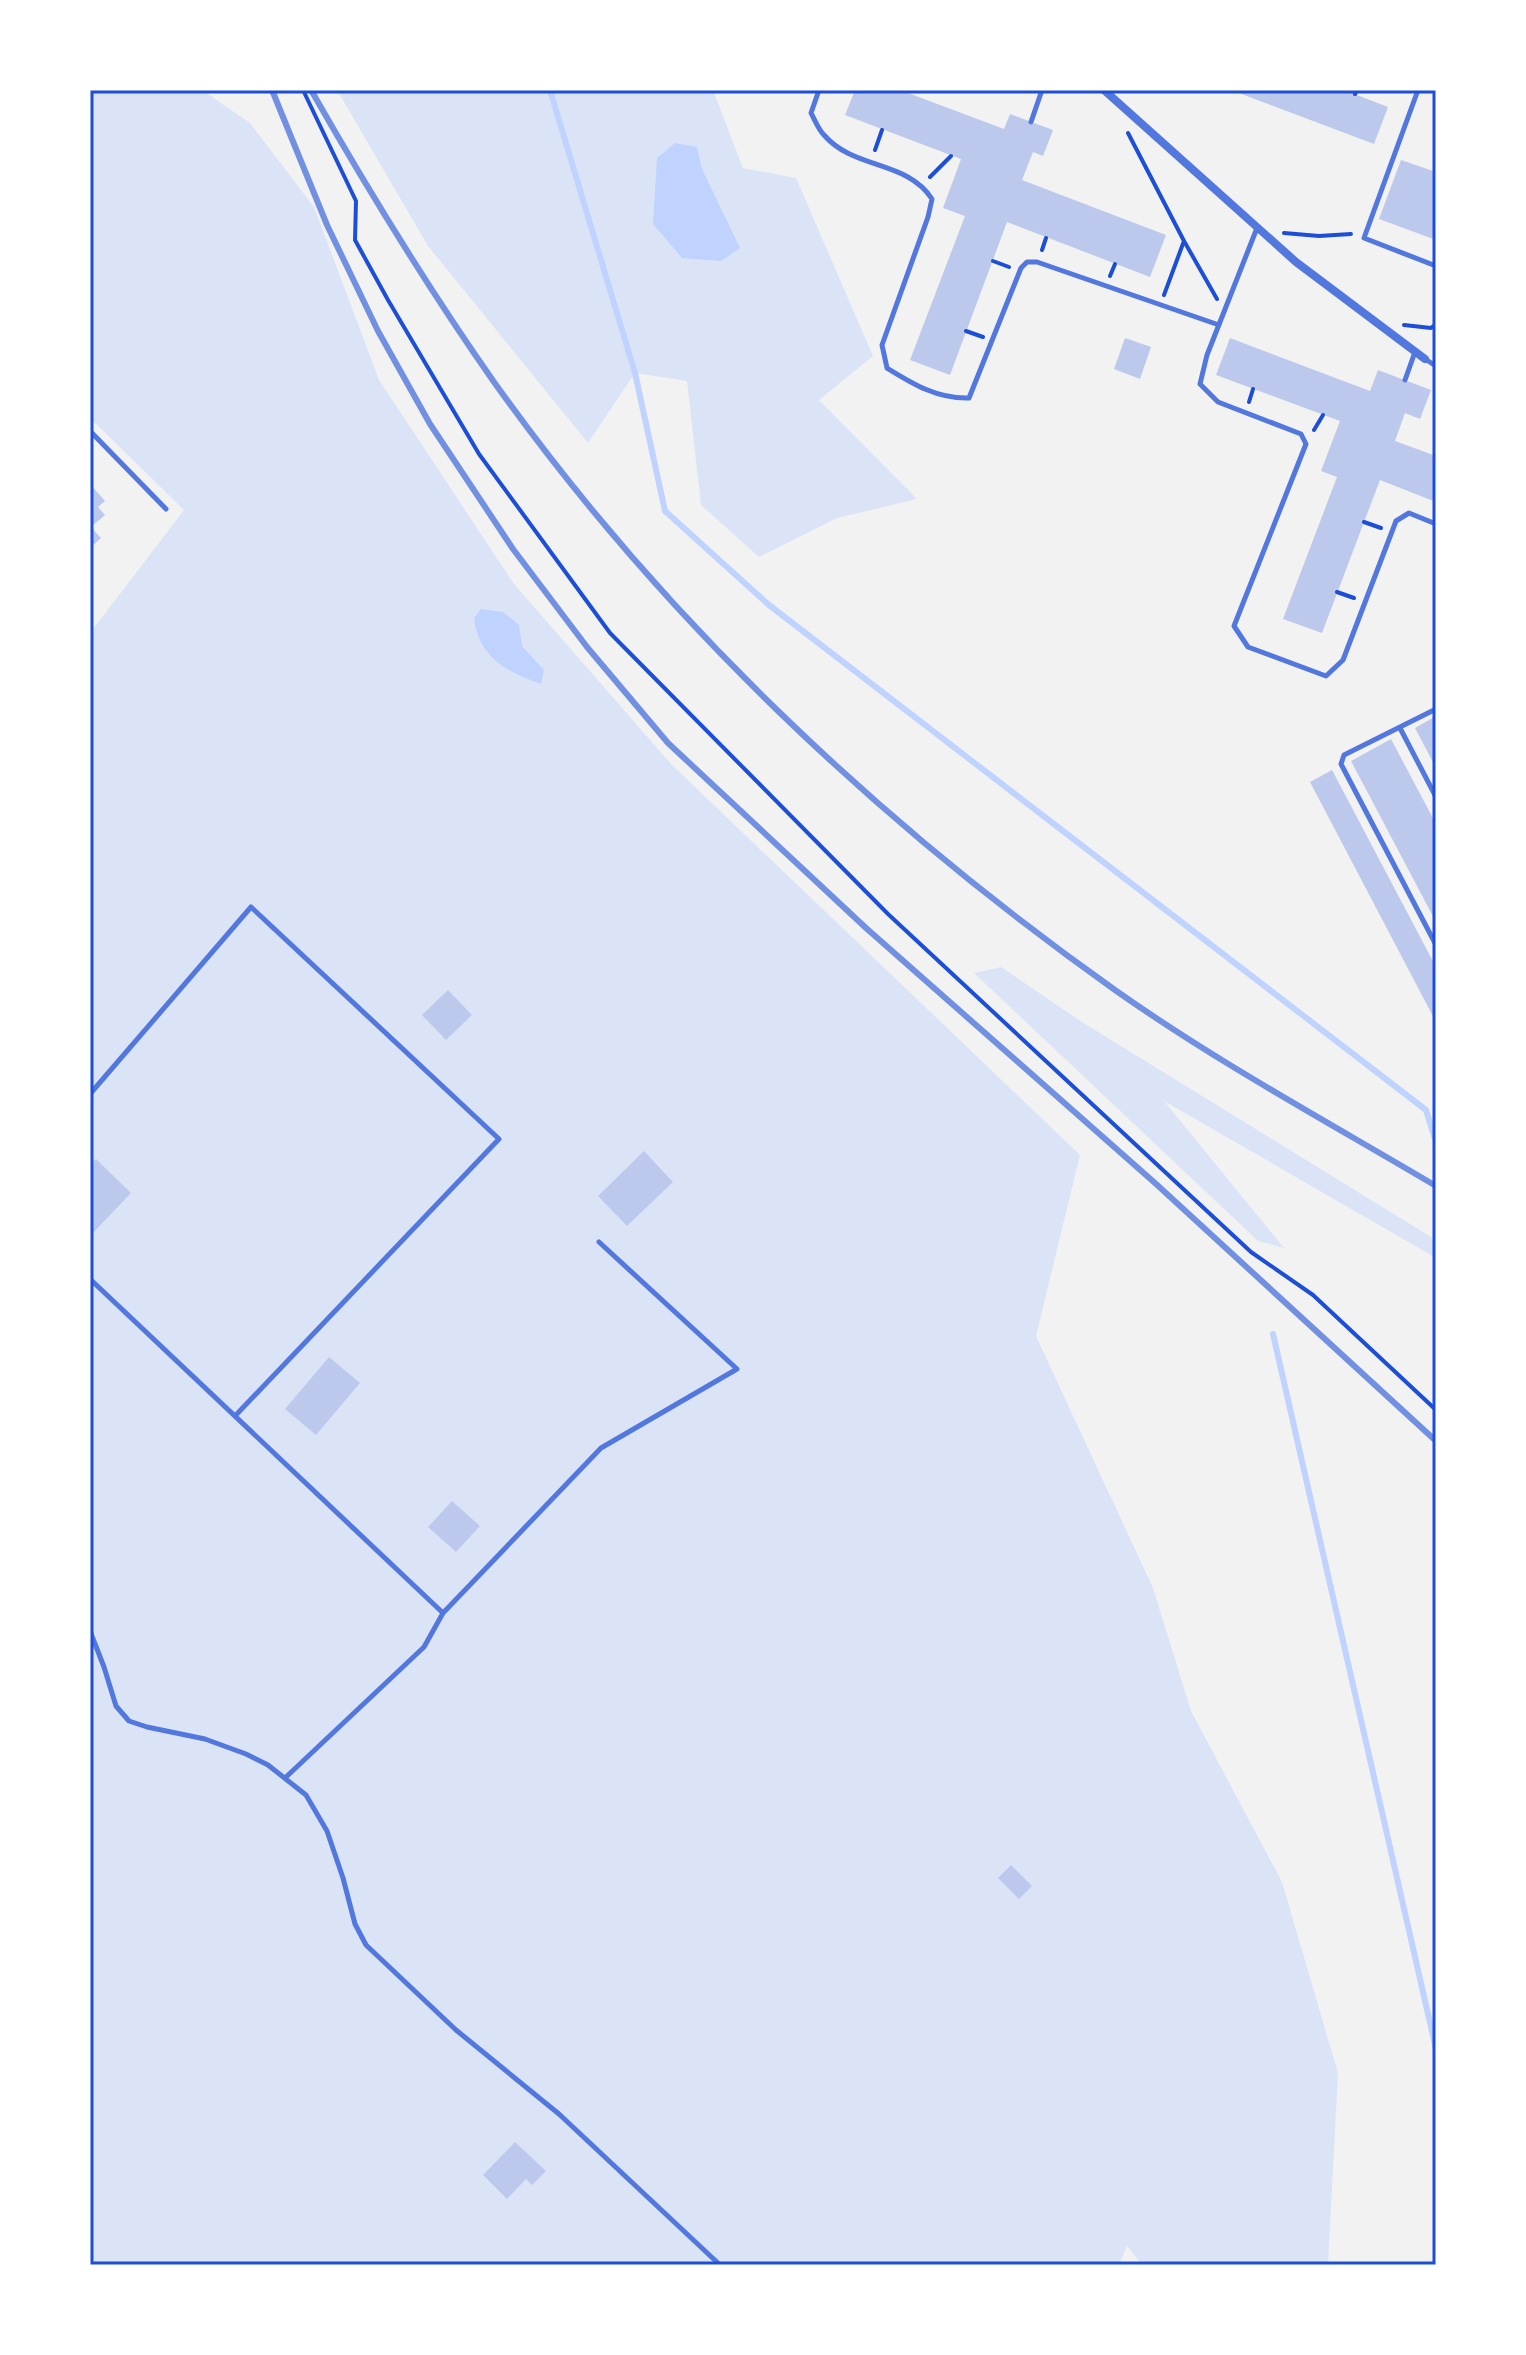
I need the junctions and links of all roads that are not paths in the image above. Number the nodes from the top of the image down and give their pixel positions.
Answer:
1 (819, 90) edge
2 (1042, 90) edge
3 (1104, 90) edge
4 (1418, 90) edge
5 (1031, 122) dead end
6 (1257, 228) junction
7 (1436, 266) edge
8 (1219, 325) junction
9 (1415, 352) junction
10 (1425, 359) junction
11 (1436, 359) edge
12 (1436, 366) edge
13 (1405, 380) dead end
14 (90, 431) edge
15 (166, 509) dead end
16 (1436, 524) edge
17 (1436, 709) edge
18 (1400, 728) junction
19 (1436, 797) edge
20 (1436, 945) edge
21 (90, 1094) edge
22 (599, 1242) dead end
23 (90, 1279) edge
24 (235, 1416) junction
25 (443, 1613) junction
26 (90, 1631) edge
27 (285, 1778) junction
28 (720, 2265) edge

1 - 8 lane
2 - 5 lane
3 - 6 street
4 - 7 lane
6 - 8 lane
6 - 9 street
8 - 16 lane
9 - 10 street
9 - 13 lane
10 - 11 lane
10 - 12 lane
14 - 15 lane
17 - 18 lane
18 - 19 lane
18 - 20 lane
21 - 24 lane
22 - 25 lane
23 - 24 lane
24 - 25 lane
25 - 27 lane
26 - 27 lane
27 - 28 lane

